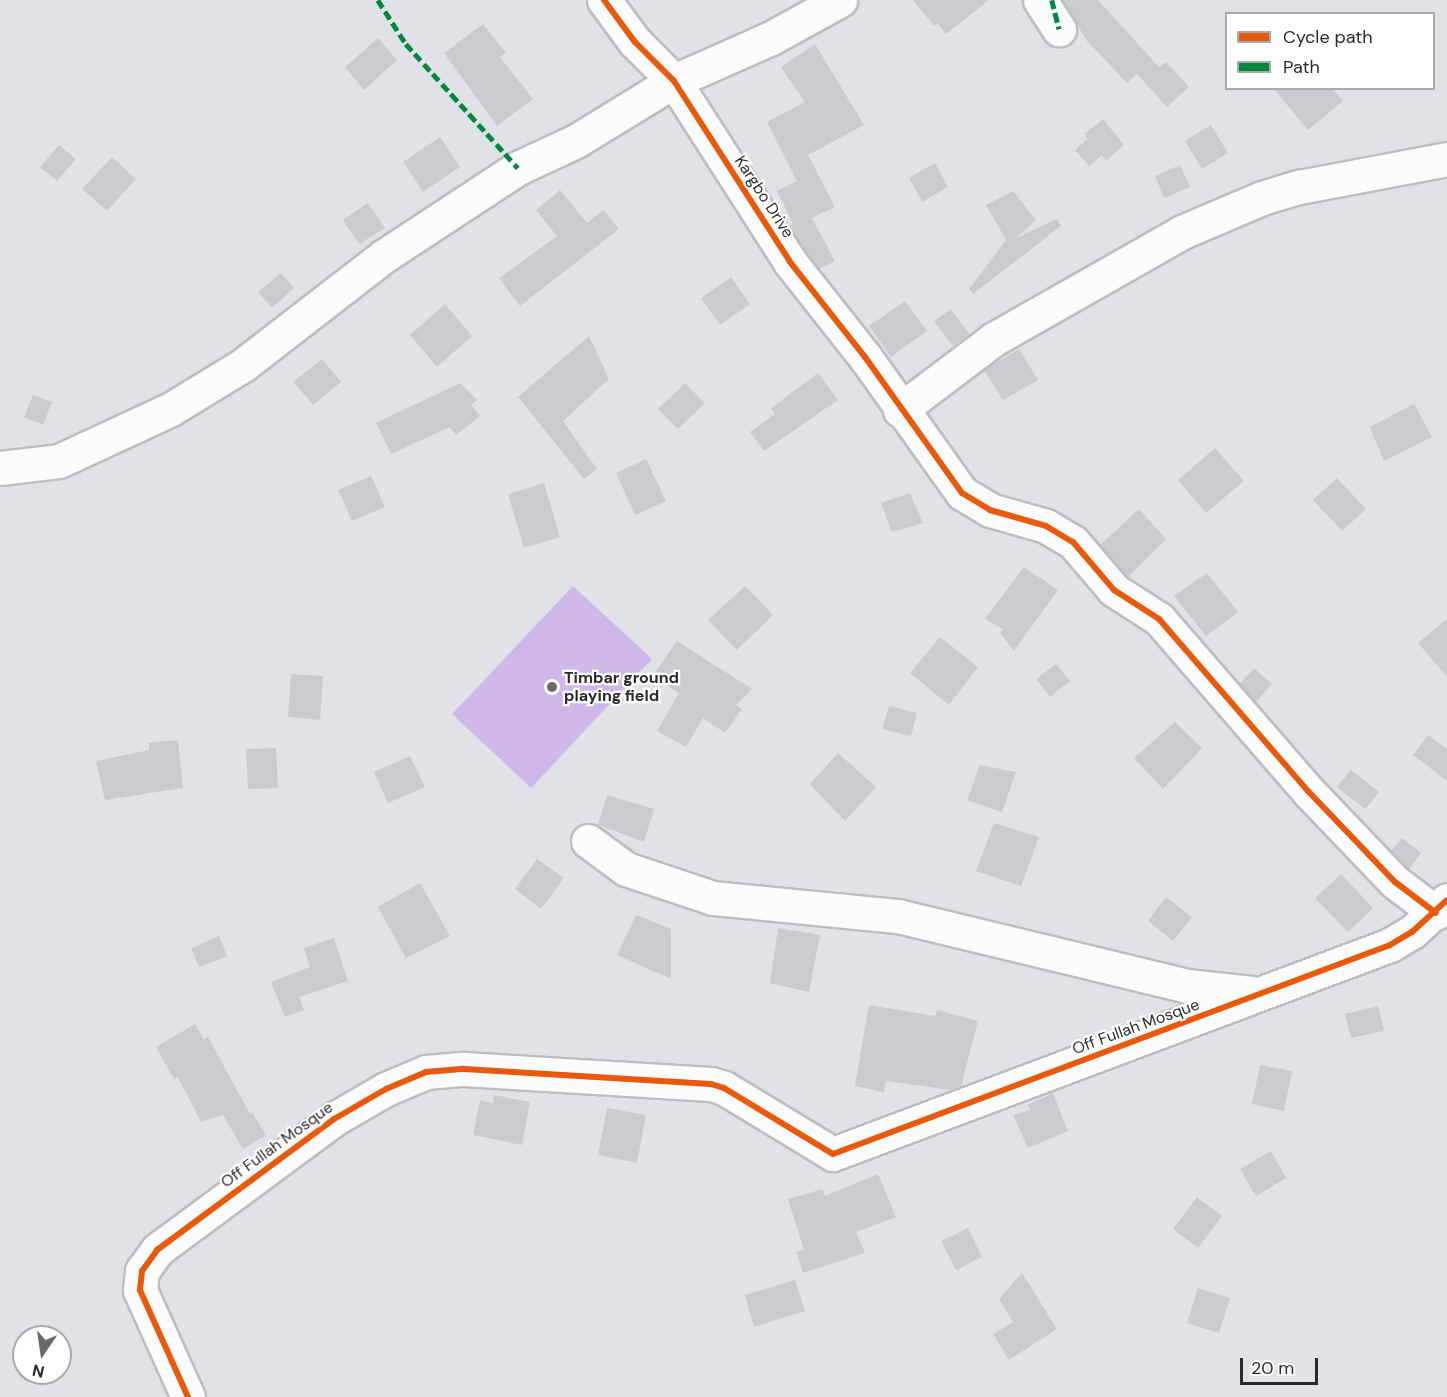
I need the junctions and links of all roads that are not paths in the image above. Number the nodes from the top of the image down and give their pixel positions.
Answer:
1 (604, 0) edge
2 (840, 0) edge
3 (1040, 0) edge
4 (1059, 29) dead end
5 (674, 81) junction
6 (1447, 159) edge
7 (900, 410) junction
8 (0, 468) edge
9 (588, 841) dead end
10 (1441, 906) edge
11 (1263, 993) junction
12 (188, 1397) edge

1 - 5 street, Kargbo Drive
2 - 5 street
3 - 4 street
5 - 7 street, Kargbo Drive
5 - 8 street
6 - 7 street
7 - 10 street, Kargbo Drive
9 - 11 street, Off Fullah Mosque
10 - 11 street, Off Fullah Mosque
11 - 12 street, Off Fullah Mosque

